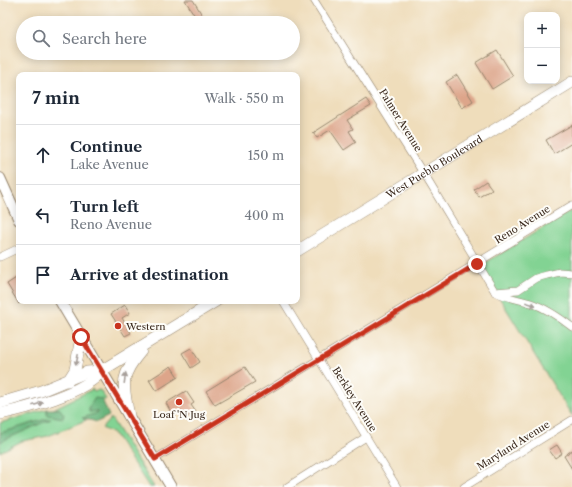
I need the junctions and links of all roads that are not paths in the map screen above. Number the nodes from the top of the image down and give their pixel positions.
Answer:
1 (314, 0) edge
2 (572, 82) edge
3 (423, 175) junction
4 (0, 178) edge
5 (572, 205) edge
6 (16, 213) edge
7 (300, 249) edge
8 (16, 250) edge
9 (0, 258) edge
10 (477, 264) junction
11 (572, 273) edge
12 (494, 292) junction
13 (62, 304) edge
14 (211, 304) edge
15 (285, 304) edge
16 (572, 327) edge
17 (81, 337) junction
18 (147, 344) junction
19 (319, 360) junction
20 (101, 371) junction
21 (68, 381) junction
22 (0, 403) edge
23 (0, 414) edge
24 (129, 416) junction
25 (572, 420) edge
26 (366, 437) junction
27 (155, 459) junction
28 (171, 487) edge
29 (287, 487) edge
30 (398, 487) edge
31 (464, 487) edge

1 - 3 street, Palmer Avenue
2 - 3 main road, West Pueblo Boulevard
3 - 7 main road, West Pueblo Boulevard
3 - 10 street, Palmer Avenue
4 - 6 main road
5 - 10 street, Reno Avenue
8 - 9 street
10 - 12 street, Palmer Avenue
10 - 19 street, Reno Avenue
11 - 12 street
12 -> 16 street
13 - 17 main road
14 - 18 main road
15 - 19 street, Berkley Avenue
17 - 20 main road
17 -> 21 main road
18 - 20 main road
24 -> 18 main road
19 - 26 street, Berkley Avenue
19 - 27 street, Reno Avenue
20 - 21 main road
23 -> 20 main road
20 - 24 main road
21 - 22 main road
24 - 27 main road
25 - 31 street, Maryland Avenue
26 - 29 street
26 - 30 street, Berkley Avenue
27 - 28 main road

